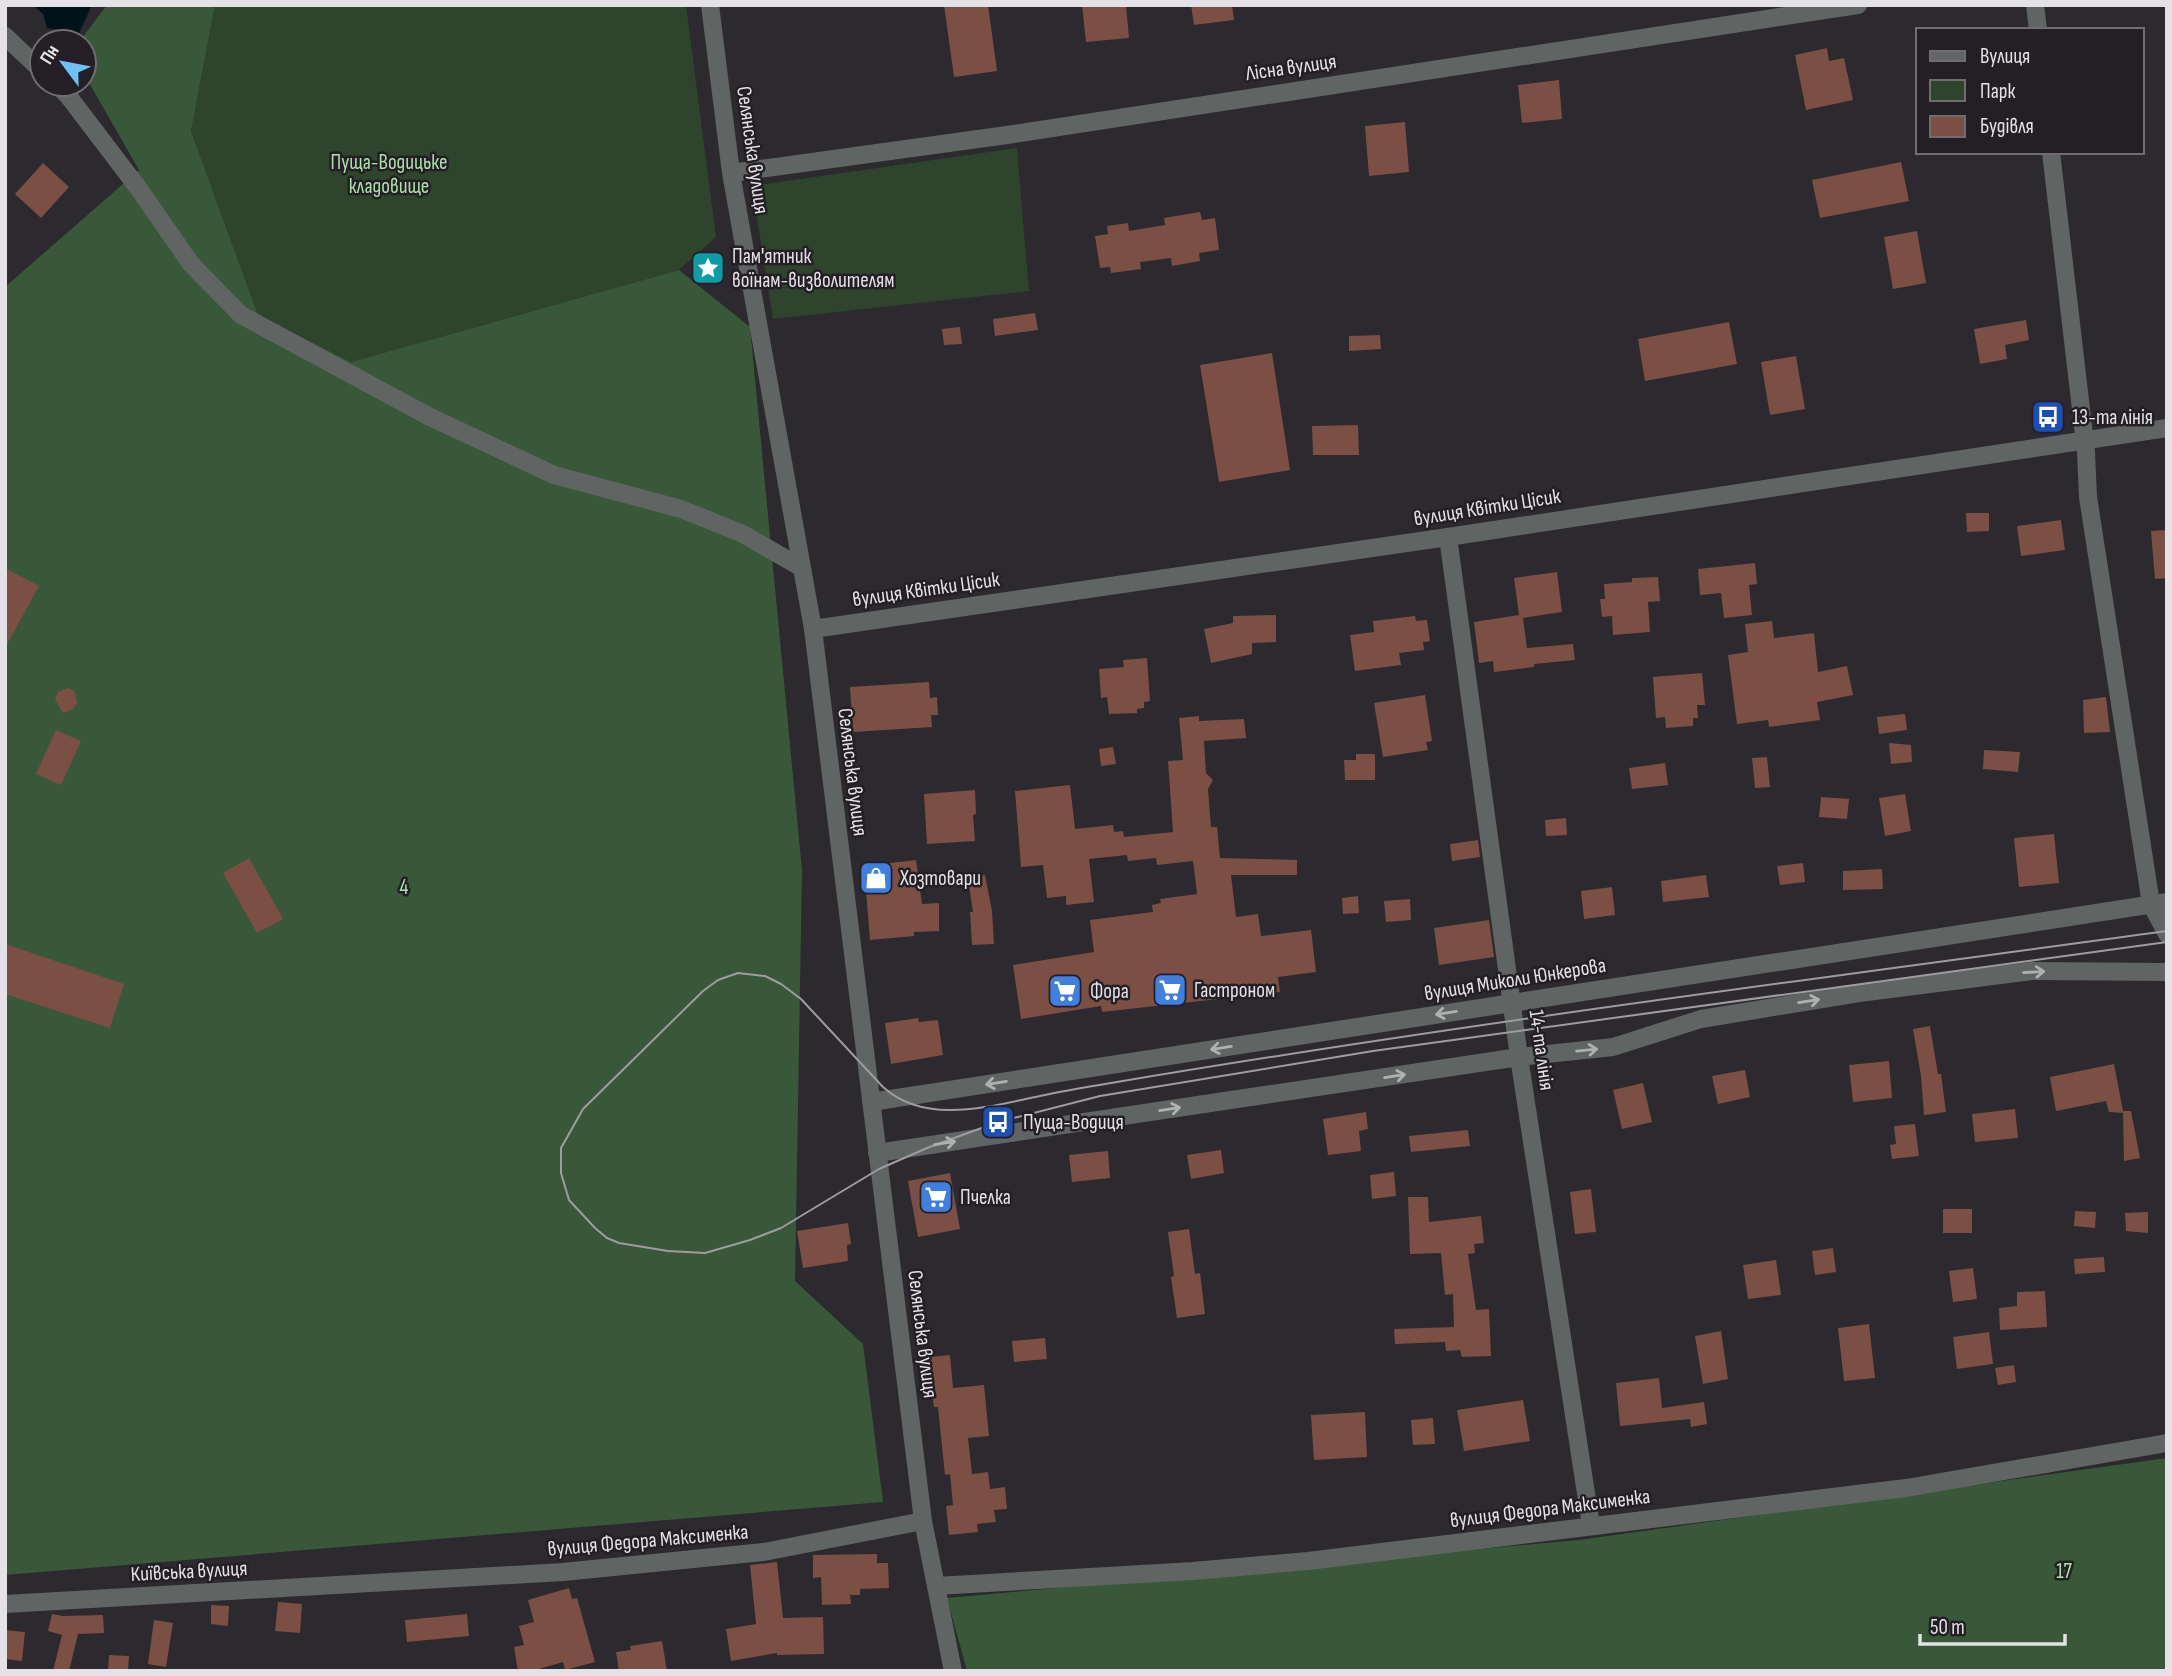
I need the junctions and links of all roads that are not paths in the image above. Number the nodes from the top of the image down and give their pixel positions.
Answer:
1 (710, 5) edge
2 (1858, 5) edge
3 (2035, 5) edge
4 (2038, 28) edge
5 (5, 36) edge
6 (28, 58) edge
7 (70, 98) edge
8 (2052, 154) edge
9 (731, 173) junction
10 (2167, 428) edge
11 (2084, 439) junction
12 (1448, 537) junction
13 (802, 568) junction
14 (813, 629) junction
15 (2159, 903) edge
16 (2167, 934) edge
17 (2167, 972) edge
18 (1513, 1003) junction
19 (1520, 1057) junction
20 (871, 1102) junction
21 (877, 1153) junction
22 (2167, 1443) edge
23 (923, 1521) junction
24 (1591, 1526) junction
25 (375, 1583) joint
26 (936, 1586) junction
27 (5, 1604) edge
28 (953, 1671) edge

1 - 9 street, Селянська вулиця
2 - 9 street, Лісна вулиця
3 - 4 street
5 - 6 street
7 - 13 street
8 - 11 street
9 - 13 street, Селянська вулиця
10 - 11 street, вулиця Квітки Цісик
11 - 12 street, вулиця Квітки Цісик
11 - 15 street
12 - 14 street, вулиця Квітки Цісик
12 - 18 street, 14-та лінія
13 - 14 street, Селянська вулиця
14 - 20 street, Селянська вулиця
15 - 16 street
15 - 18 street, вулиця Миколи Юнкерова
19 -> 17 street
18 - 19 street, 14-та лінія
18 -> 20 street, вулиця Миколи Юнкерова
21 -> 19 street
19 - 24 street, 14-та лінія
20 - 21 street, Селянська вулиця
21 - 23 street, Селянська вулиця
22 - 24 street, вулиця Федора Максименка
23 - 25 street, вулиця Федора Максименка
23 - 26 street, Селянська вулиця
24 - 26 street, вулиця Федора Максименка
25 - 27 street, Київська вулиця
26 - 28 street, Селянська вулиця

